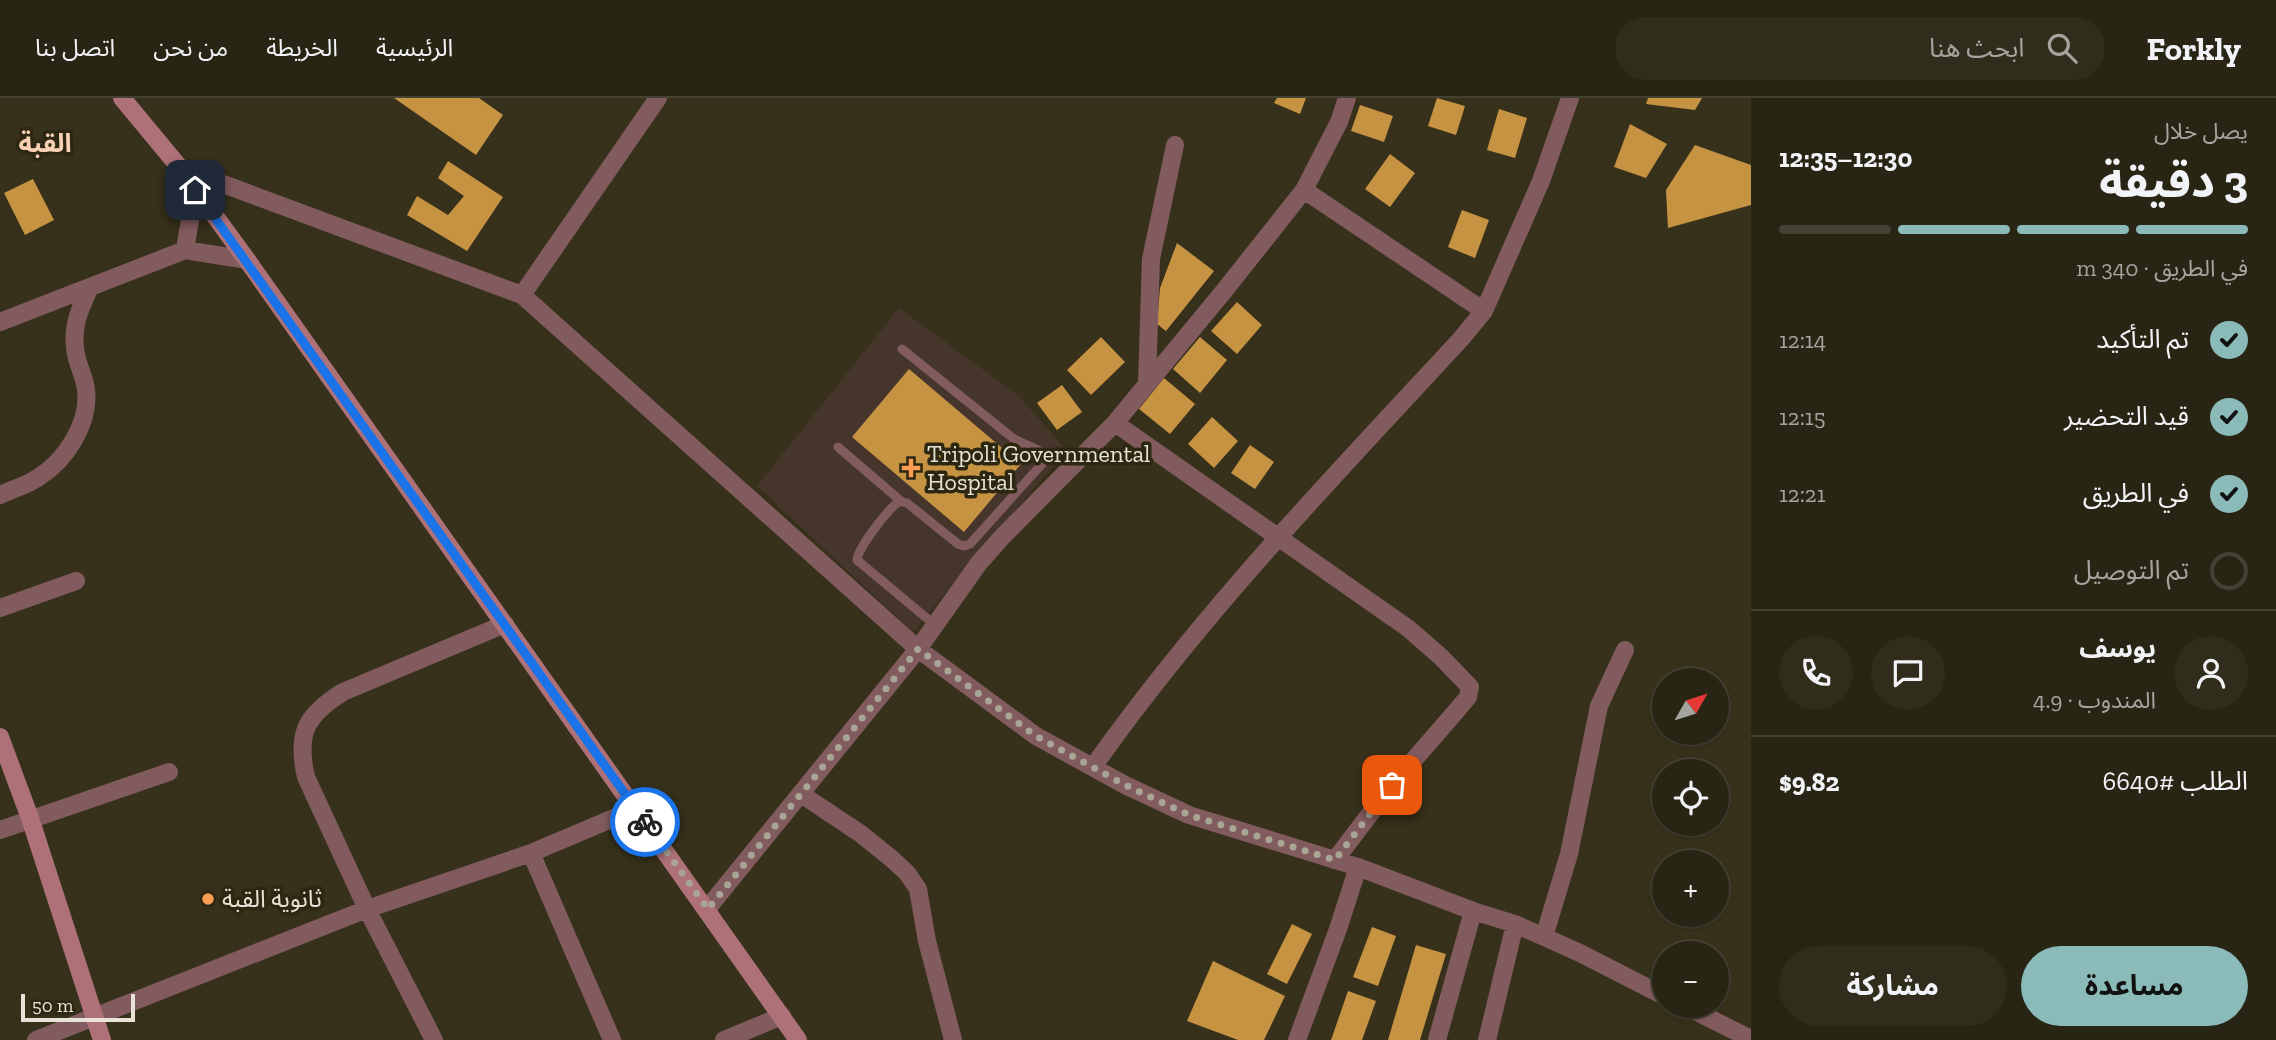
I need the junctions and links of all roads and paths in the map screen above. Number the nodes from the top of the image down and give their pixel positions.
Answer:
1 (122, 98) edge
2 (657, 98) edge
3 (1347, 98) edge
4 (1570, 98) edge
5 (1175, 145) dead end
6 (180, 169) junction
7 (195, 190) junction
8 (1304, 190) junction
9 (184, 250) junction
10 (247, 260) junction
11 (90, 287) junction
12 (522, 295) junction
13 (1484, 311) junction
14 (0, 322) edge
15 (902, 349) dead end
16 (1147, 382) junction
17 (1115, 423) junction
18 (838, 447) dead end
19 (1050, 456) junction
20 (1072, 465) junction
21 (0, 495) edge
22 (902, 502) junction
23 (1278, 539) junction
24 (76, 580) dead end
25 (0, 608) edge
26 (505, 624) junction
27 (935, 625) junction
28 (918, 649) junction
29 (1625, 650) dead end
30 (0, 737) edge
31 (1093, 767) junction
32 (169, 772) dead end
33 (800, 794) junction
34 (635, 809) junction
35 (30, 818) junction
36 (0, 830) edge
37 (531, 853) junction
38 (1335, 860) junction
39 (1358, 866) junction
40 (367, 909) junction
41 (708, 909) junction
42 (1473, 911) junction
43 (1515, 924) junction
44 (1544, 937) junction
45 (1652, 990) edge
46 (95, 1015) junction
47 (782, 1016) junction
48 (1709, 1018) edge
49 (1750, 1039) edge
50 (36, 1040) edge
51 (102, 1040) edge
52 (434, 1040) edge
53 (612, 1040) edge
54 (724, 1040) edge
55 (798, 1040) edge
56 (953, 1040) edge
57 (1297, 1040) edge
58 (1437, 1040) edge
59 (1487, 1040) edge

1 - 6 main road
2 - 12 street
3 - 8 street
4 - 13 street
5 - 16 street
6 - 7 main road
6 - 12 street
7 - 9 street
7 - 10 main road
8 - 13 street
8 - 16 street
9 - 10 street
9 - 11 street
10 - 26 main road
11 - 14 street
11 - 21 street
12 - 28 street
13 - 23 street
15 - 19 lane
16 - 17 street
17 - 20 street
17 - 23 street
18 - 22 lane
19 - 20 lane
19 - 22 lane
20 - 27 street
22 - 27 lane
23 - 31 street
23 - 38 street
24 - 25 street
26 - 34 main road
26 - 40 street
27 - 28 street
28 - 31 street
28 - 33 street
29 - 44 street
30 - 35 main road
31 - 38 street
32 - 35 street
33 - 41 street
33 - 56 street
34 - 37 street
34 - 41 main road
35 - 36 street
35 - 46 main road
37 - 40 street
37 - 53 street
38 - 39 street
39 - 42 street
39 - 57 street
40 - 46 street
40 - 52 street
41 - 47 main road
42 - 43 street
42 - 58 street
43 - 44 street
43 - 59 street
44 - 45 street
46 - 50 street
46 - 51 main road
47 - 54 street
47 - 55 main road
48 - 49 street

